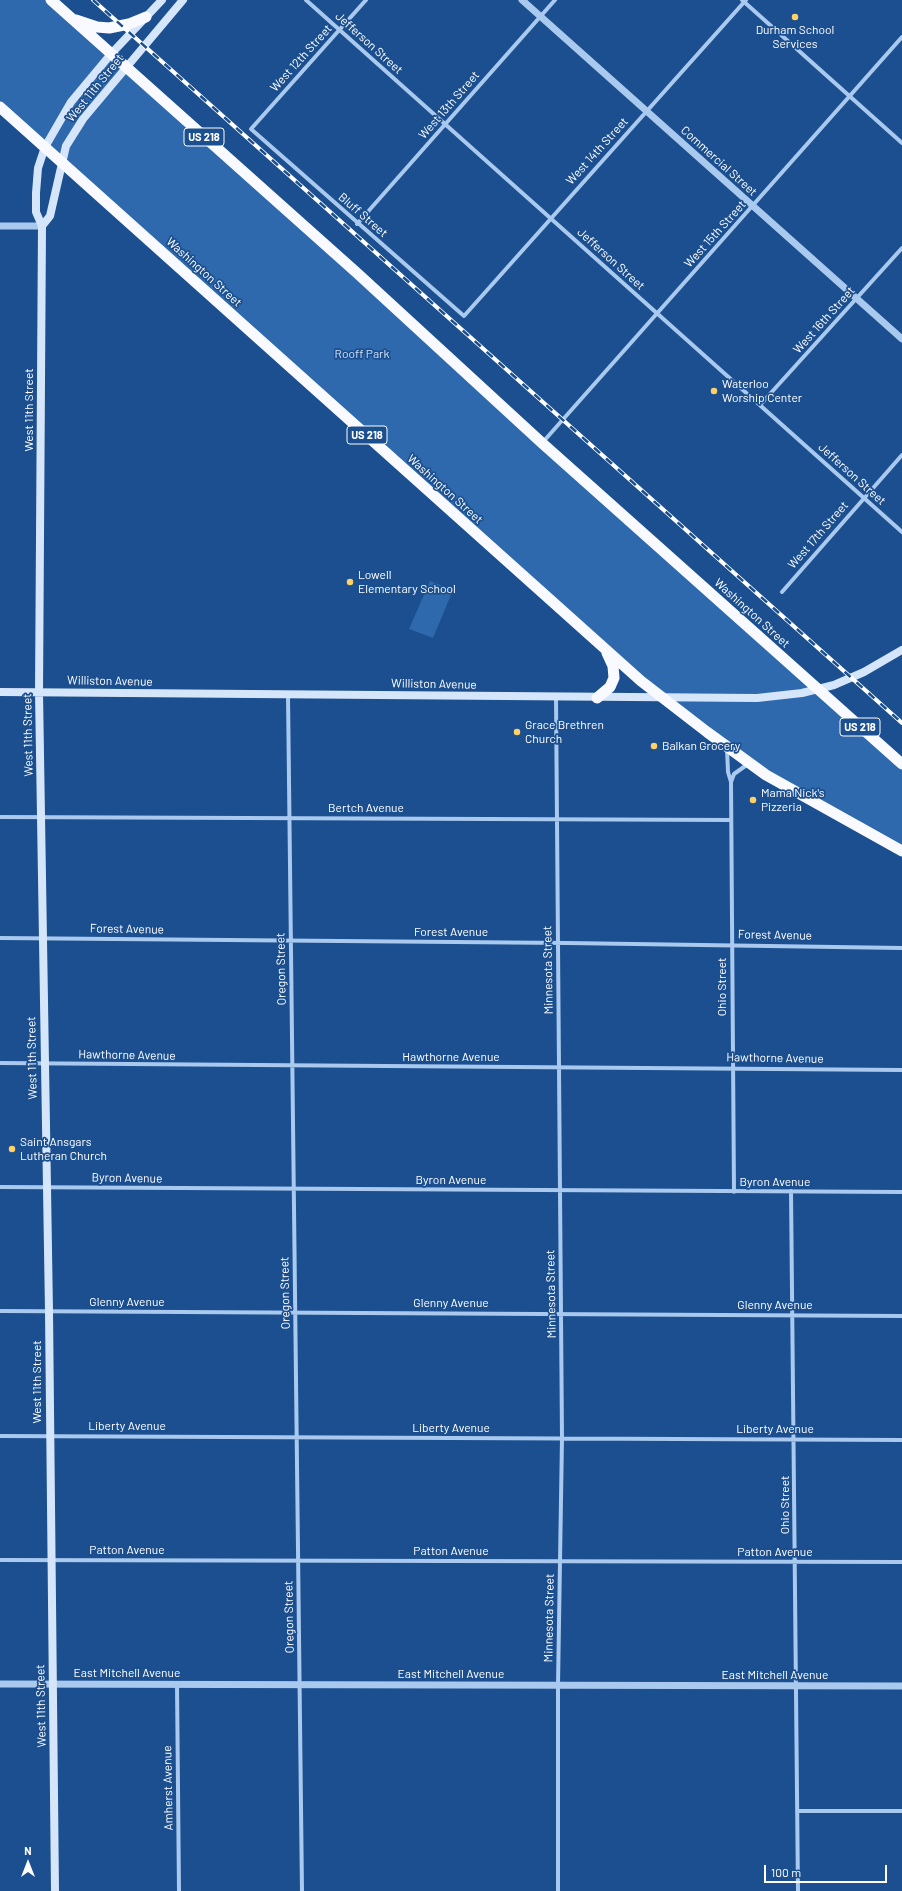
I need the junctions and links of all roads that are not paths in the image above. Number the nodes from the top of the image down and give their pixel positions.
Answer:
1 (51, 0) edge
2 (162, 0) edge
3 (183, 0) edge
4 (306, 0) edge
5 (366, 0) edge
6 (522, 0) edge
7 (555, 0) edge
8 (744, 1) edge
9 (540, 16) junction
10 (146, 17) junction
11 (72, 19) junction
12 (339, 30) junction
13 (902, 37) edge
14 (111, 54) junction
15 (126, 68) junction
16 (850, 97) junction
17 (0, 107) edge
18 (646, 111) junction
19 (445, 124) junction
20 (251, 129) joint
21 (902, 143) edge
22 (44, 147) junction
23 (62, 163) junction
24 (753, 206) junction
25 (550, 218) junction
26 (357, 224) junction
27 (0, 226) edge
28 (42, 226) junction
29 (902, 248) edge
30 (856, 299) junction
31 (657, 314) junction
32 (464, 316) joint
33 (902, 339) edge
34 (760, 406) junction
35 (542, 443) junction
36 (902, 455) edge
37 (864, 498) junction
38 (902, 532) edge
39 (782, 592) dead end
40 (605, 649) junction
41 (902, 650) edge
42 (818, 690) junction
43 (0, 692) edge
44 (39, 692) junction
45 (288, 695) junction
46 (556, 698) junction
47 (597, 698) junction
48 (662, 698) junction
49 (727, 747) junction
50 (750, 763) junction
51 (902, 764) edge
52 (731, 782) junction
53 (0, 817) edge
54 (289, 817) junction
55 (42, 818) junction
56 (556, 818) junction
57 (731, 820) junction
58 (902, 851) edge
59 (0, 938) edge
60 (43, 938) junction
61 (291, 942) junction
62 (557, 943) junction
63 (732, 945) junction
64 (902, 948) edge
65 (0, 1063) edge
66 (44, 1064) junction
67 (292, 1066) junction
68 (559, 1067) junction
69 (733, 1068) junction
70 (902, 1070) edge
71 (0, 1187) edge
72 (46, 1187) junction
73 (294, 1190) junction
74 (559, 1191) junction
75 (791, 1191) junction
76 (734, 1192) junction
77 (902, 1192) edge
78 (0, 1311) edge
79 (49, 1311) junction
80 (295, 1312) junction
81 (561, 1314) junction
82 (793, 1315) junction
83 (902, 1316) edge
84 (0, 1436) edge
85 (50, 1436) junction
86 (297, 1437) junction
87 (562, 1438) junction
88 (794, 1439) junction
89 (902, 1440) edge
90 (0, 1560) edge
91 (52, 1560) junction
92 (298, 1561) junction
93 (560, 1562) junction
94 (795, 1562) junction
95 (902, 1562) edge
96 (0, 1684) edge
97 (53, 1684) junction
98 (177, 1684) junction
99 (300, 1685) junction
100 (558, 1685) junction
101 (796, 1686) junction
102 (902, 1686) edge
103 (797, 1811) junction
104 (902, 1811) edge
105 (55, 1891) edge
106 (179, 1891) edge
107 (302, 1891) edge
108 (558, 1891) edge
109 (798, 1891) edge

1 - 11 highway, Washington Street / US 218
2 - 10 main road, West 11th Street
3 - 15 main road, West 11th Street
4 - 12 street, Jefferson Street
5 - 12 street, West 12th Street
6 - 9 street, Commercial Street
7 - 9 street, West 13th Street
8 - 16 street
8 - 18 street, West 14th Street
9 - 18 street, Commercial Street
9 - 19 street, West 13th Street
10 - 11 highway
10 - 14 main road, West 11th Street
11 - 14 highway, Washington Street / US 218
12 - 19 street, Jefferson Street
12 - 20 street, West 12th Street
13 - 16 street, West 15th Street
14 - 15 highway, Washington Street / US 218
14 - 22 main road, West 11th Street
15 - 23 main road, West 11th Street
15 - 35 highway, Washington Street / US 218
16 - 21 street
16 - 24 street, West 15th Street
17 - 22 highway, Washington Street / US 218
18 - 24 street, Commercial Street
18 - 25 street, West 14th Street
19 - 25 street, Jefferson Street
19 - 26 street, West 13th Street
20 - 26 street, Bluff Street
22 - 23 highway, Washington Street / US 218
22 - 28 main road, West 11th Street
23 - 28 main road, West 11th Street
23 - 40 highway, Washington Street / US 218
24 - 30 street, Commercial Street
24 - 31 street, West 15th Street
25 - 31 street, Jefferson Street
25 - 32 street, West 14th Street
26 - 32 street, Bluff Street
27 - 28 street
28 - 44 main road, West 11th Street
29 - 30 street, West 16th Street
30 - 33 street, Commercial Street
30 - 34 street, West 16th Street
31 - 34 street, Jefferson Street
31 - 35 street, West 15th Street
34 - 37 street, Jefferson Street
35 - 42 highway, Washington Street / US 218
36 - 37 street, West 17th Street
37 - 38 street, Jefferson Street
37 - 39 street, West 17th Street
40 - 47 highway
40 - 48 highway, Washington Street / US 218
41 - 42 main road, Williston Avenue
42 - 48 main road, Williston Avenue
42 - 51 highway, Washington Street / US 218
43 - 44 main road, Williston Avenue
44 - 45 main road, Williston Avenue
44 - 55 main road, West 11th Street
45 - 46 main road, Williston Avenue
45 - 54 street, Oregon Street
46 - 47 main road, Williston Avenue
46 - 56 street, Minnesota Street
47 - 48 main road, Williston Avenue
48 - 49 highway, Washington Street / US 218
49 - 50 highway, Washington Street / US 218
49 - 52 street, Ohio Street
50 - 52 street
50 - 58 highway, Washington Street / US 218
52 - 57 street, Ohio Street
53 - 55 street, Bertch Avenue
54 - 55 street, Bertch Avenue
54 - 56 street, Bertch Avenue
54 - 61 street, Oregon Street
55 - 60 main road, West 11th Street
56 - 57 street, Bertch Avenue
56 - 62 street, Minnesota Street
57 - 63 street, Ohio Street
59 - 60 street, Forest Avenue
60 - 61 street, Forest Avenue
60 - 66 main road, West 11th Street
61 - 62 street, Forest Avenue
61 - 67 street, Oregon Street
62 - 63 street, Forest Avenue
62 - 68 street, Minnesota Street
63 - 64 street, Forest Avenue
63 - 69 street, Ohio Street
65 - 66 street, Hawthorne Avenue
66 - 67 street, Hawthorne Avenue
66 - 72 main road, West 11th Street
67 - 68 street, Hawthorne Avenue
67 - 73 street, Oregon Street
68 - 69 street, Hawthorne Avenue
68 - 74 street, Minnesota Street
69 - 70 street, Hawthorne Avenue
69 - 76 street, Ohio Street
71 - 72 street, Byron Avenue
72 - 73 street, Byron Avenue
72 - 79 main road, West 11th Street
73 - 74 street, Byron Avenue
73 - 80 street, Oregon Street
74 - 76 street, Byron Avenue
74 - 81 street, Minnesota Street
75 - 76 street, Byron Avenue
75 - 77 street, Byron Avenue
75 - 82 street, Ohio Street
78 - 79 street, Glenny Avenue
79 - 80 street, Glenny Avenue
79 - 85 main road, West 11th Street
80 - 81 street, Glenny Avenue
80 - 86 street, Oregon Street
81 - 82 street, Glenny Avenue
81 - 87 street, Minnesota Street
82 - 83 street, Glenny Avenue
82 - 88 street, Ohio Street
84 - 85 street, Liberty Avenue
85 - 86 street, Liberty Avenue
85 - 91 main road, West 11th Street
86 - 87 street, Liberty Avenue
86 - 92 street, Oregon Street
87 - 88 street, Liberty Avenue
87 - 93 street, Minnesota Street
88 - 89 street, Liberty Avenue
88 - 94 street, Ohio Street
90 - 91 street, Patton Avenue
91 - 92 street, Patton Avenue
91 - 97 main road, West 11th Street
92 - 93 street, Patton Avenue
92 - 99 street, Oregon Street
93 - 94 street, Patton Avenue
93 - 100 street, Minnesota Street
94 - 95 street, Patton Avenue
94 - 101 street, Ohio Street
96 - 97 street, East Mitchell Avenue
97 - 98 street, East Mitchell Avenue
97 - 105 main road, West 11th Street
98 - 99 street, East Mitchell Avenue
98 - 106 street, Amherst Avenue
99 - 100 street, East Mitchell Avenue
99 - 107 street, Oregon Street
100 - 101 street, East Mitchell Avenue
100 - 108 street, Minnesota Street
101 - 102 street, East Mitchell Avenue
101 - 103 street, Ohio Street
103 - 104 street
103 - 109 street, Ohio Street

